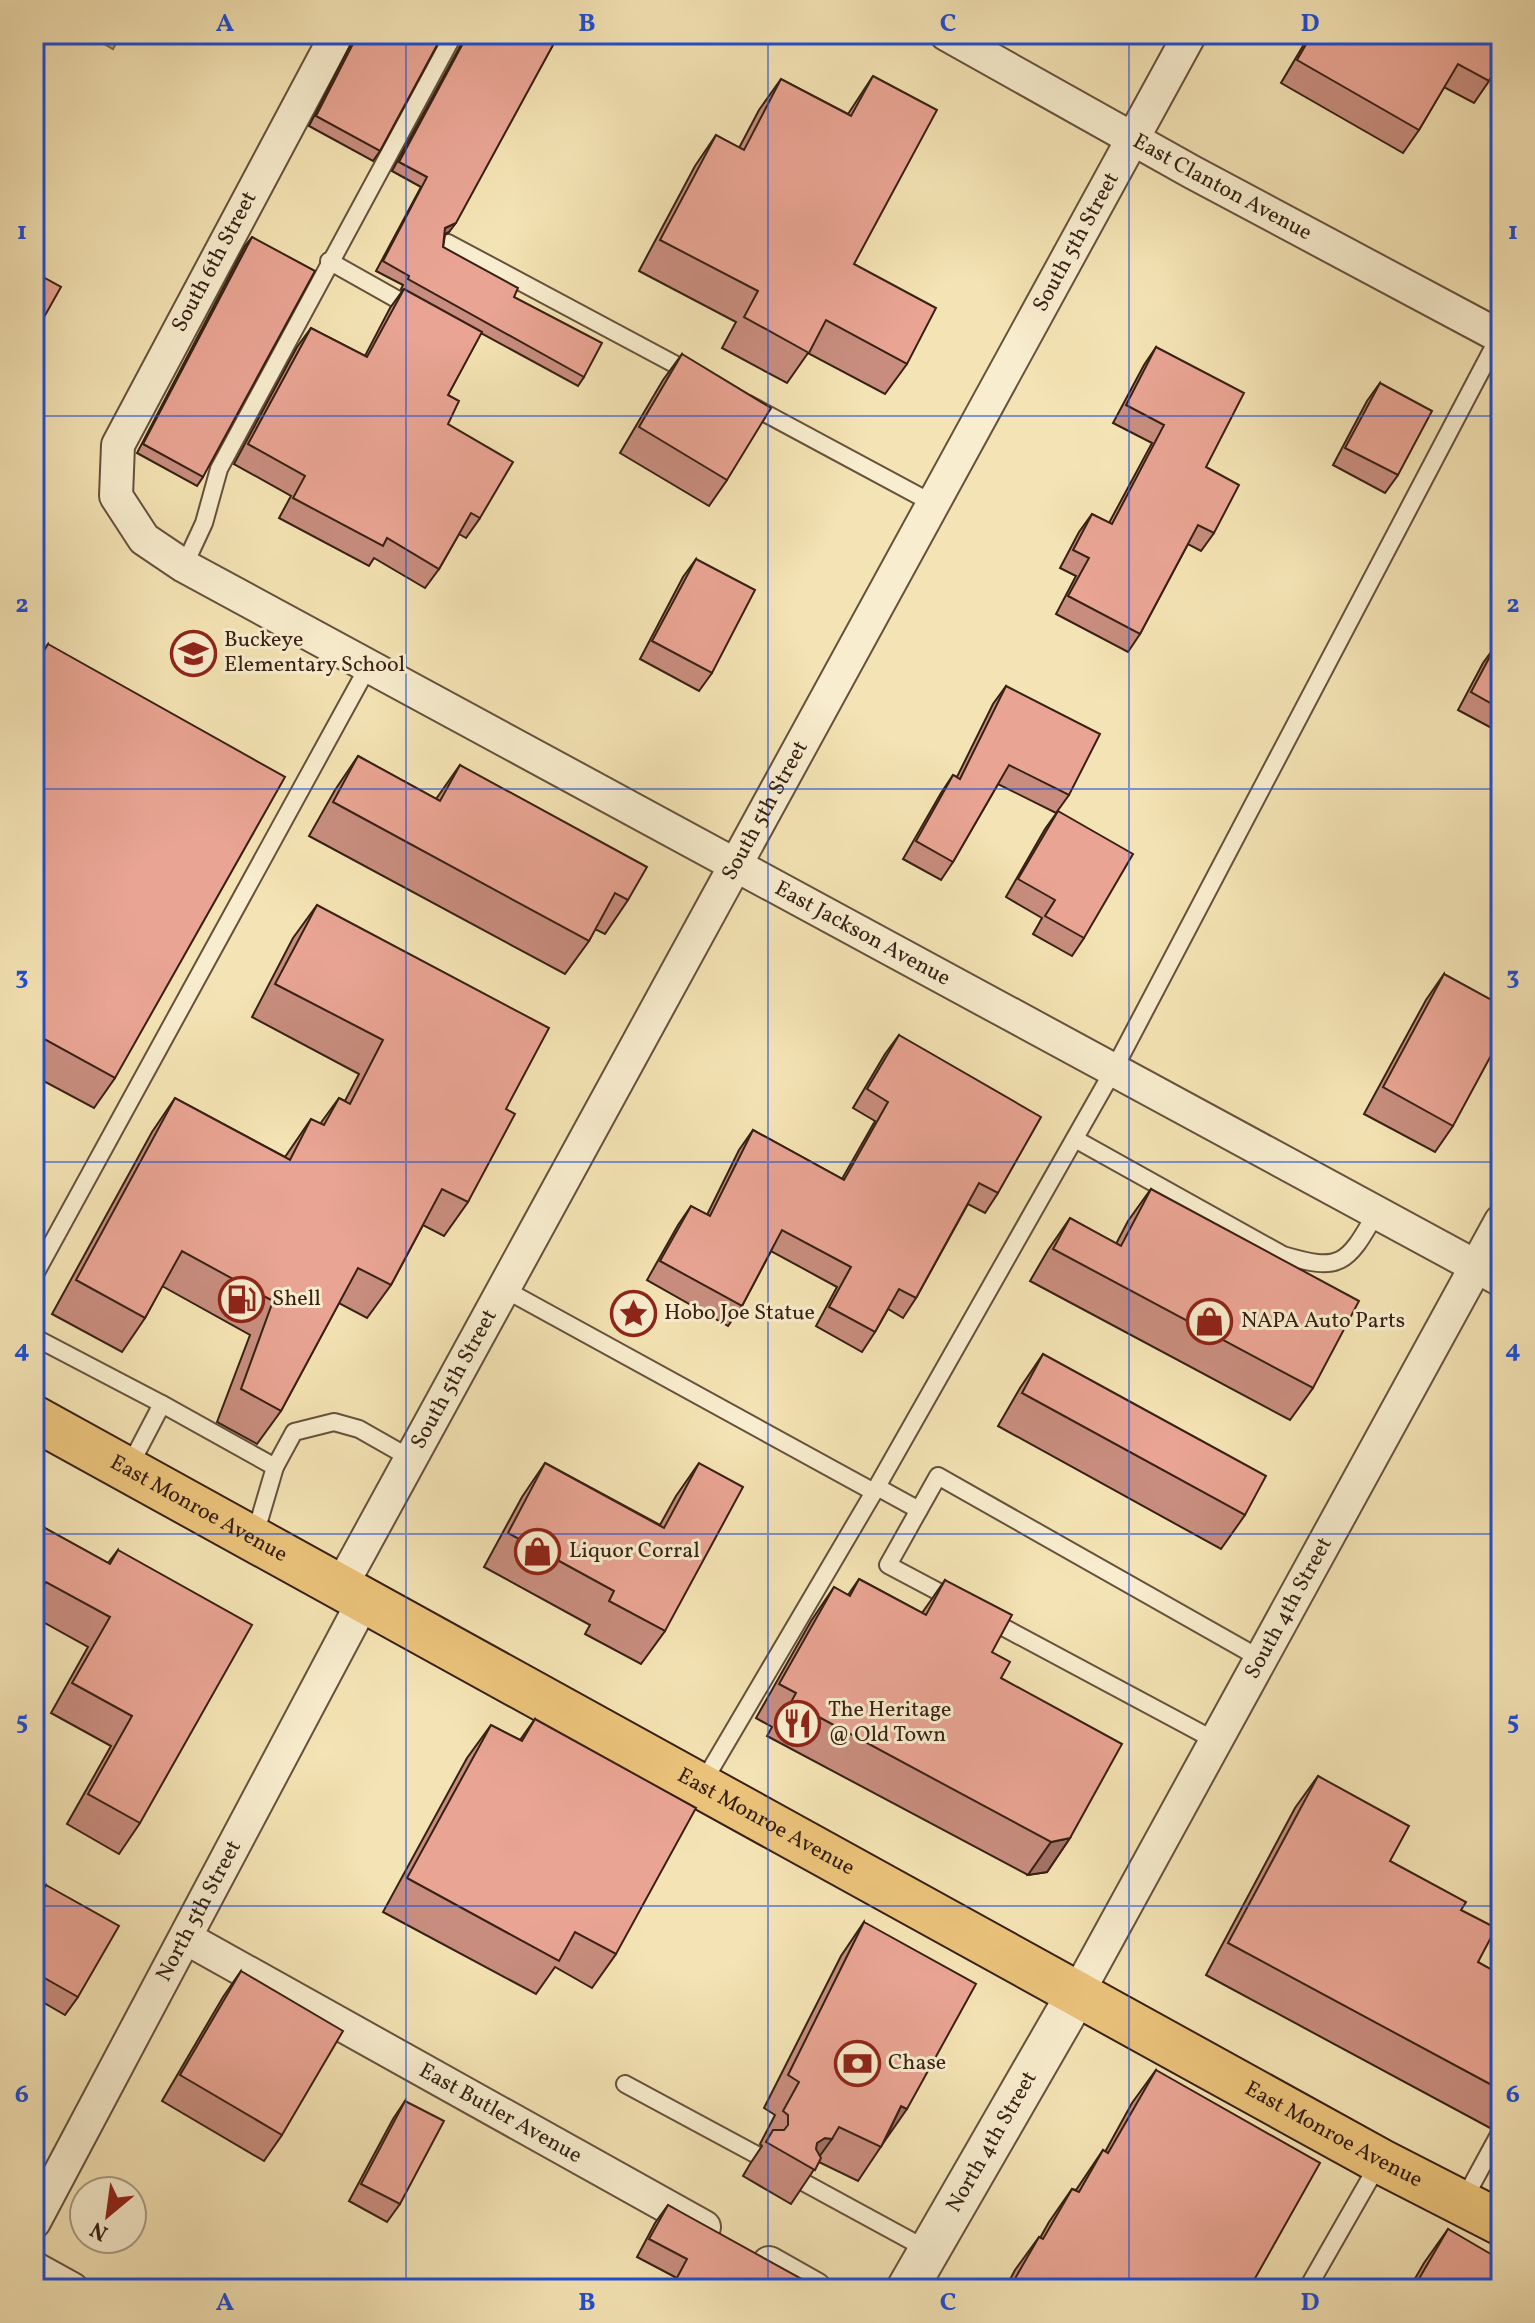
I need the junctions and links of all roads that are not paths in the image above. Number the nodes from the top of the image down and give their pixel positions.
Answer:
1 (337, 34) edge
2 (454, 34) edge
3 (946, 34) edge
4 (1190, 34) edge
5 (1133, 139) junction
6 (448, 243) edge
7 (329, 261) junction
8 (436, 321) edge
9 (1500, 335) edge
10 (712, 384) edge
11 (739, 399) edge
12 (116, 496) joint
13 (934, 504) junction
14 (184, 566) junction
15 (369, 665) junction
16 (736, 868) junction
17 (1113, 1071) junction
18 (1075, 1139) junction
19 (1376, 1213) junction
20 (1501, 1221) edge
21 (1488, 1273) edge
22 (34, 1276) edge
23 (504, 1289) junction
24 (34, 1337) edge
25 (162, 1404) junction
26 (34, 1418) edge
27 (410, 1458) junction
28 (275, 1467) junction
29 (128, 1471) junction
30 (876, 1490) junction
31 (919, 1510) junction
32 (253, 1540) junction
33 (352, 1594) junction
34 (1261, 1659) junction
35 (1216, 1741) junction
36 (701, 1786) junction
37 (186, 1938) junction
38 (1077, 1994) junction
39 (625, 2084) dead end
40 (1501, 2131) edge
41 (755, 2154) dead end
42 (1380, 2161) junction
43 (803, 2182) edge
44 (1462, 2203) junction
45 (34, 2222) edge
46 (1501, 2223) edge
47 (929, 2251) junction
48 (34, 2268) edge
49 (72, 2289) edge
50 (815, 2289) edge
51 (907, 2289) edge
52 (1307, 2289) edge

1 - 12 street, South 6th Street
2 - 7 lane
3 - 5 street, East Clanton Avenue
4 - 5 street, South 5th Street
5 - 9 street, East Clanton Avenue
5 - 13 street, South 5th Street
6 - 10 lane
7 - 8 lane
7 - 14 lane
9 - 17 lane
11 - 13 lane
12 - 14 street, East Jackson Avenue
13 - 16 street, South 5th Street
14 - 15 street, East Jackson Avenue
15 - 16 street, East Jackson Avenue
15 - 22 lane
16 - 17 street, East Jackson Avenue
16 - 23 street, South 5th Street
17 - 18 lane
17 - 19 street, East Jackson Avenue
18 - 19 lane
18 - 30 lane
19 - 21 street, East Jackson Avenue
20 - 21 street, South 4th Street
21 - 34 street, South 4th Street
23 - 27 street, South 5th Street
23 - 30 lane
24 - 25 lane
25 - 28 lane
25 - 29 lane
26 - 29 main road, East Monroe Avenue
27 - 28 lane
27 - 33 street, South 5th Street
28 - 32 lane
29 - 32 main road, East Monroe Avenue
30 - 31 lane
30 - 36 lane
31 - 34 lane
31 - 35 lane
32 - 33 main road, East Monroe Avenue
33 - 36 main road, East Monroe Avenue
33 - 37 street, North 5th Street
34 - 35 street, South 4th Street
35 - 38 street, South 4th Street
36 - 38 main road, East Monroe Avenue
37 - 45 street, North 5th Street
37 - 50 street, East Butler Avenue
38 - 42 main road, East Monroe Avenue
38 - 47 street, North 4th Street
39 - 41 lane
40 - 44 lane
42 - 44 main road, East Monroe Avenue
42 - 52 lane
43 - 47 lane
44 - 46 main road, East Monroe Avenue
47 - 51 street, North 4th Street
48 - 49 street

